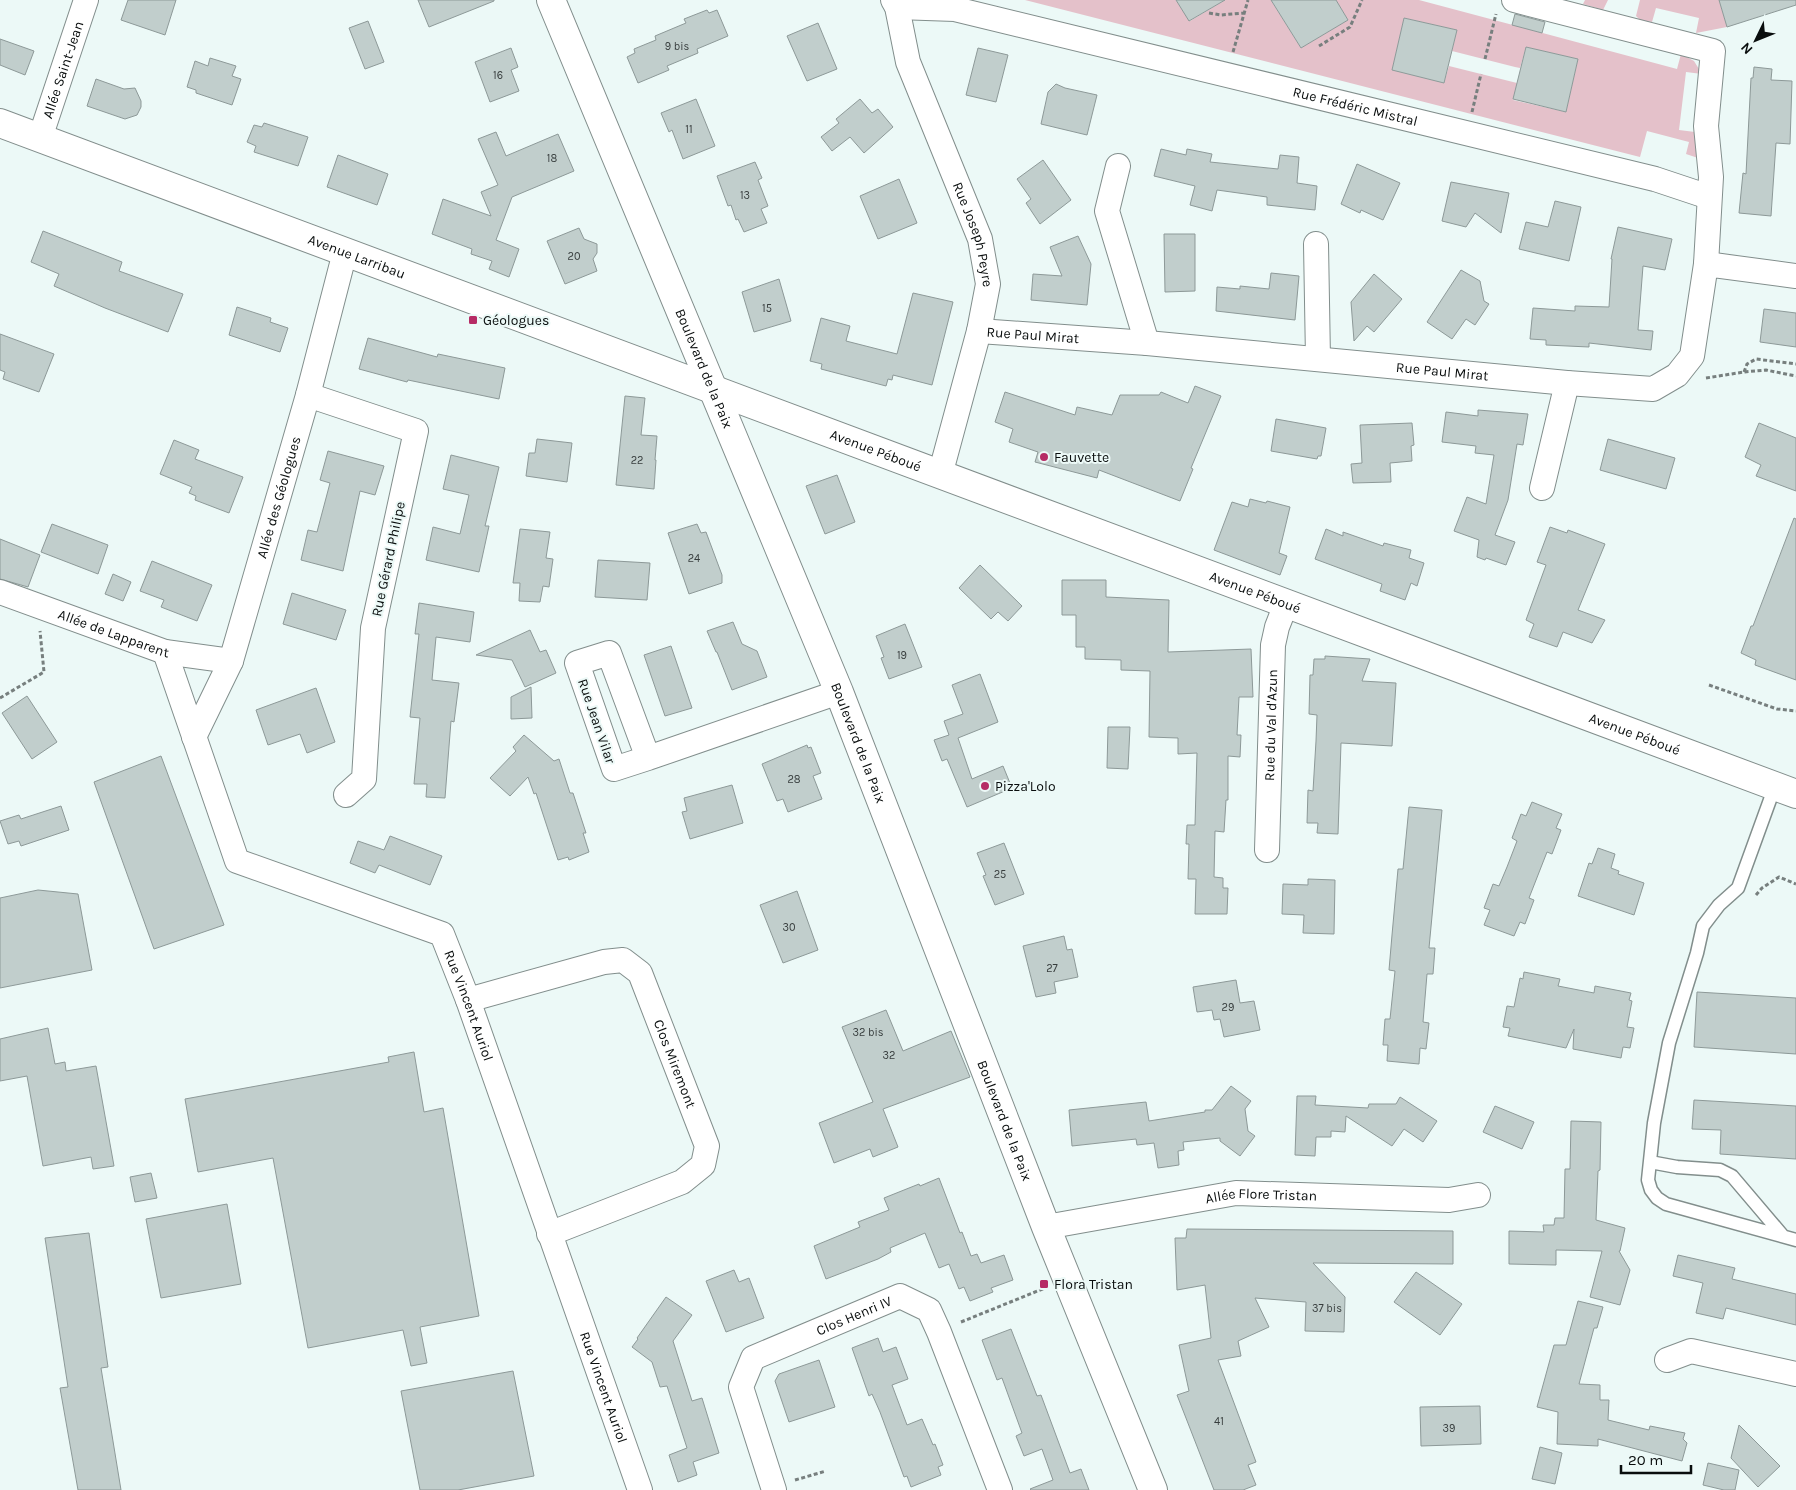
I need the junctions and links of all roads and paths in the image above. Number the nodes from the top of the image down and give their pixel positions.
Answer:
1 (86, 0) edge
2 (551, 0) edge
3 (1248, 0) edge
4 (1362, 0) edge
5 (895, 3) edge
6 (1505, 4) edge
7 (1003, 10) edge
8 (1209, 13) dead end
9 (1244, 13) junction
10 (1319, 46) dead end
11 (1485, 59) dead end
12 (1481, 74) dead end
13 (1227, 76) junction
14 (0, 123) edge
15 (1467, 134) junction
16 (40, 138) junction
17 (1118, 166) dead end
18 (1709, 197) junction
19 (1316, 244) dead end
20 (345, 252) junction
21 (1706, 264) junction
22 (1796, 276) edge
23 (978, 331) junction
24 (1147, 343) junction
25 (1318, 359) junction
26 (1796, 364) edge
27 (1744, 372) junction
28 (1796, 376) edge
29 (1706, 378) dead end
30 (1567, 383) junction
31 (714, 390) junction
32 (308, 396) junction
33 (940, 475) junction
34 (1542, 488) dead end
35 (0, 592) edge
36 (1286, 604) junction
37 (37, 605) junction
38 (165, 652) junction
39 (231, 662) junction
40 (1709, 685) dead end
41 (839, 692) junction
42 (0, 698) edge
43 (1796, 710) edge
44 (194, 736) junction
45 (648, 758) dead end
46 (1785, 790) edge
47 (346, 795) dead end
48 (1267, 850) dead end
49 (1796, 884) edge
50 (1750, 900) dead end
51 (468, 1000) junction
52 (1650, 1162) junction
53 (1478, 1195) dead end
54 (1046, 1227) junction
55 (549, 1234) junction
56 (1783, 1236) junction
57 (1796, 1240) edge
58 (1066, 1278) junction
59 (938, 1332) junction
60 (1667, 1360) dead end
61 (1796, 1374) edge
62 (826, 1471) dead end
63 (770, 1489) edge
64 (640, 1490) edge
65 (1000, 1490) edge
66 (1153, 1490) edge

1 - 16 street, Allée Saint-Jean
2 - 31 street, Boulevard de la Paix
3 - 9 path
4 - 10 path
5 - 7 street, Rue Frédéric Mistral
5 - 23 street, Rue Joseph Peyre
6 - 11 path
6 - 18 street
7 - 13 street, Rue Frédéric Mistral
8 - 9 path
9 - 13 path
12 - 15 path
13 - 15 street, Rue Frédéric Mistral
14 - 16 street, Avenue Larribau
15 - 18 street, Rue Frédéric Mistral
16 - 20 street, Avenue Larribau
17 - 24 street
18 - 21 street
19 - 25 street
20 - 31 street, Avenue Larribau
20 - 32 street, Allée des Géologues
21 - 22 street
21 - 30 street, Rue Paul Mirat
23 - 24 street, Rue Paul Mirat
23 - 33 street, Rue Joseph Peyre
24 - 25 street, Rue Paul Mirat
25 - 30 street, Rue Paul Mirat
26 - 27 path
27 - 28 path
27 - 29 path
30 - 34 street
31 - 33 street, Avenue Péboué
31 - 41 street, Boulevard de la Paix
32 - 39 street, Allée des Géologues
32 - 47 street, Rue Gérard Philipe
33 - 36 street, Avenue Péboué
35 - 37 street, Allée de Lapparent
36 - 46 street, Avenue Péboué
36 - 48 street, Rue du Val d'Azun
37 - 38 street, Allée de Lapparent
37 - 42 path
38 - 39 street, Allée de Lapparent
38 - 44 street, Rue Vincent Auriol
39 - 44 street, Allée des Géologues
40 - 43 path
41 - 45 street
41 - 54 street, Boulevard de la Paix
44 - 51 street, Rue Vincent Auriol
46 - 52 lane
49 - 50 path
51 - 55 street, Rue Vincent Auriol
51 - 55 street, Clos Miremont
52 - 56 lane
52 - 56 lane
53 - 54 street, Allée Flore Tristan
54 - 58 street, Boulevard de la Paix
55 - 64 street, Rue Vincent Auriol
56 - 57 lane
58 - 59 path
58 - 66 street, Boulevard de la Paix
59 - 63 street, Clos Henri IV
59 - 65 street, Clos Henri IV
60 - 61 street
62 - 63 path

